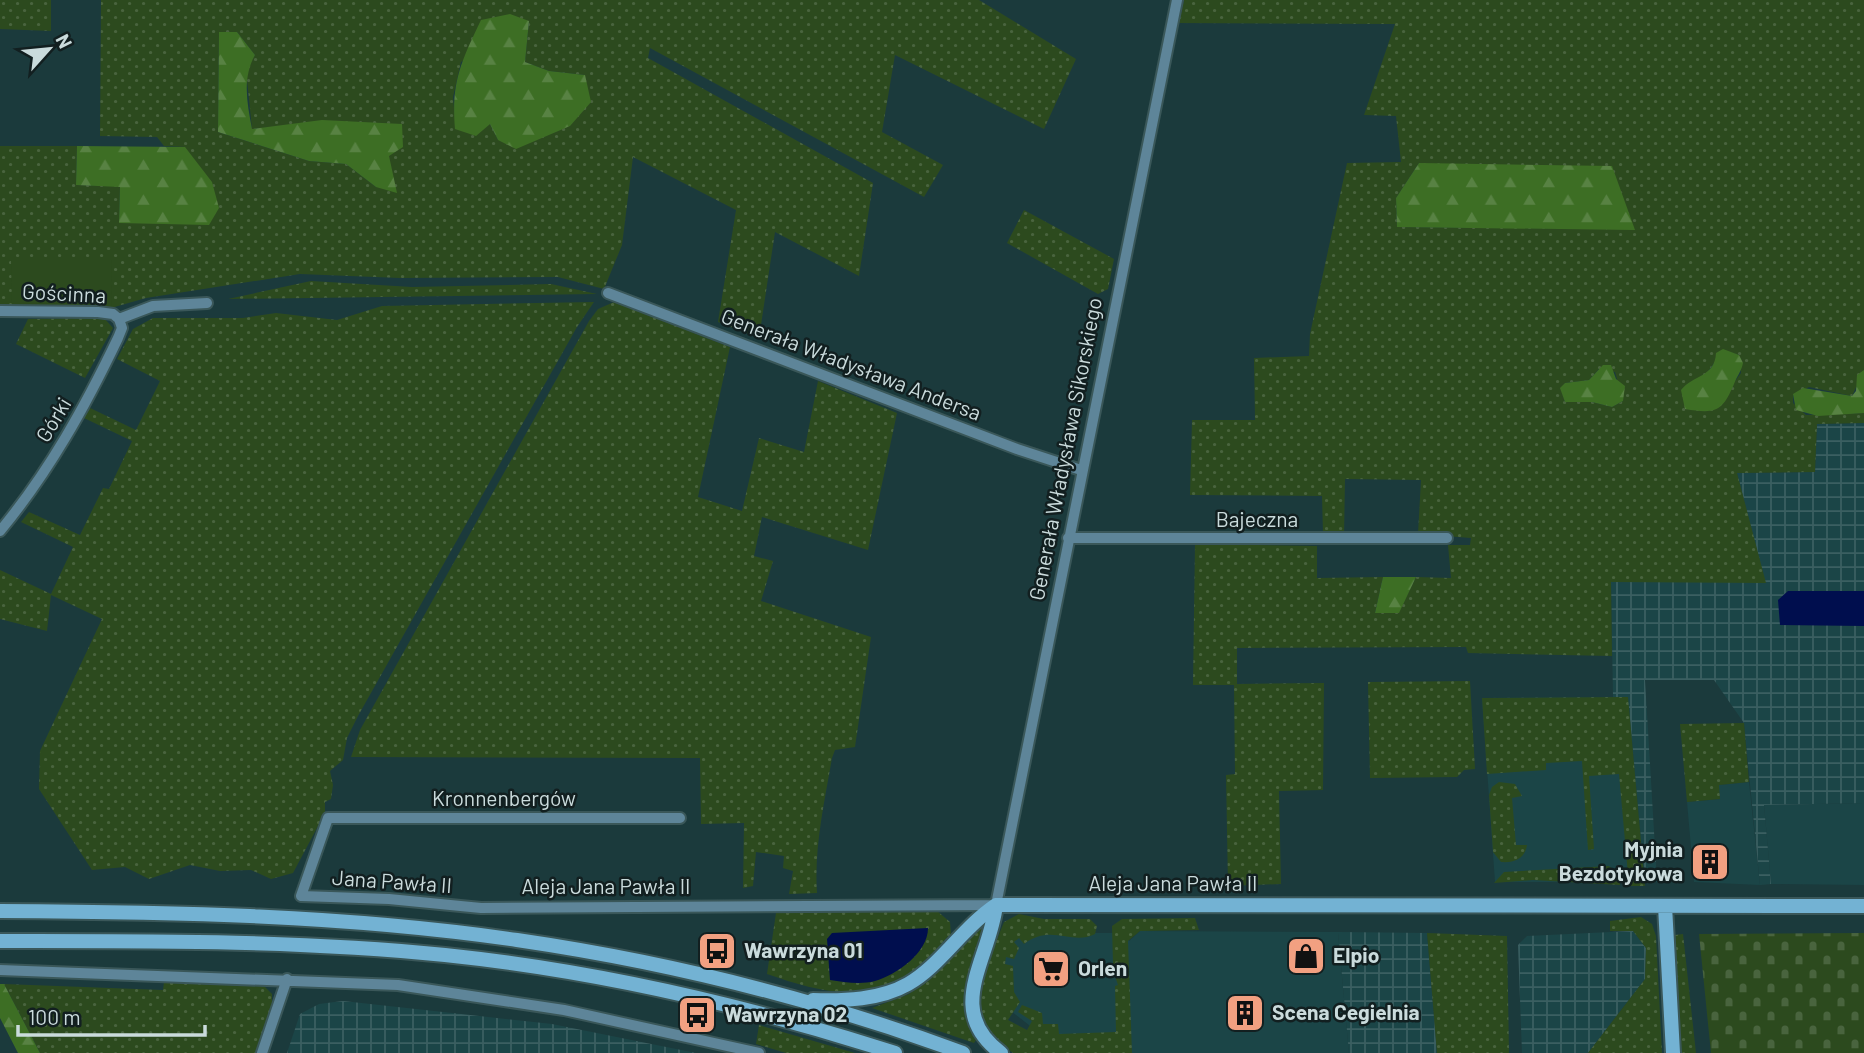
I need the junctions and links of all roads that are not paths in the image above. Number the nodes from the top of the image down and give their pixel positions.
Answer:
1 (1177, 0) edge
2 (608, 293) dead end
3 (207, 303) dead end
4 (0, 311) edge
5 (119, 319) junction
6 (1081, 470) junction
7 (0, 531) edge
8 (1068, 538) junction
9 (1447, 538) dead end
10 (680, 818) dead end
11 (301, 896) joint
12 (996, 905) junction
13 (1665, 906) junction
14 (1864, 906) edge
15 (481, 908) joint
16 (0, 911) edge
17 (1, 941) edge
18 (0, 970) edge
19 (288, 979) junction
20 (797, 999) junction
21 (262, 1053) edge
22 (759, 1053) edge
23 (895, 1053) edge
24 (963, 1053) edge
25 (1001, 1053) edge
26 (1673, 1053) edge

1 - 6 street, Generała Władysława Sikorskiego
2 - 6 street, Generała Władysława Andersa
3 - 5 street, Gościnna
4 - 5 street, Gościnna
5 - 7 street, Górki
6 - 8 street, Generała Władysława Sikorskiego
8 - 9 street, Bajeczna
8 - 12 street, Generała Władysława Sikorskiego
10 - 11 street, Kronnenbergów
11 - 15 street, Jana Pawła II
12 - 13 main road, Aleja Jana Pawła II
12 - 15 street, Aleja Jana Pawła II
12 - 20 main road
12 - 25 main road
13 - 14 main road, Aleja Jana Pawła II
13 - 26 main road
16 - 20 main road
17 - 23 main road
18 - 19 street
19 - 21 street
19 - 22 street
20 - 24 main road

